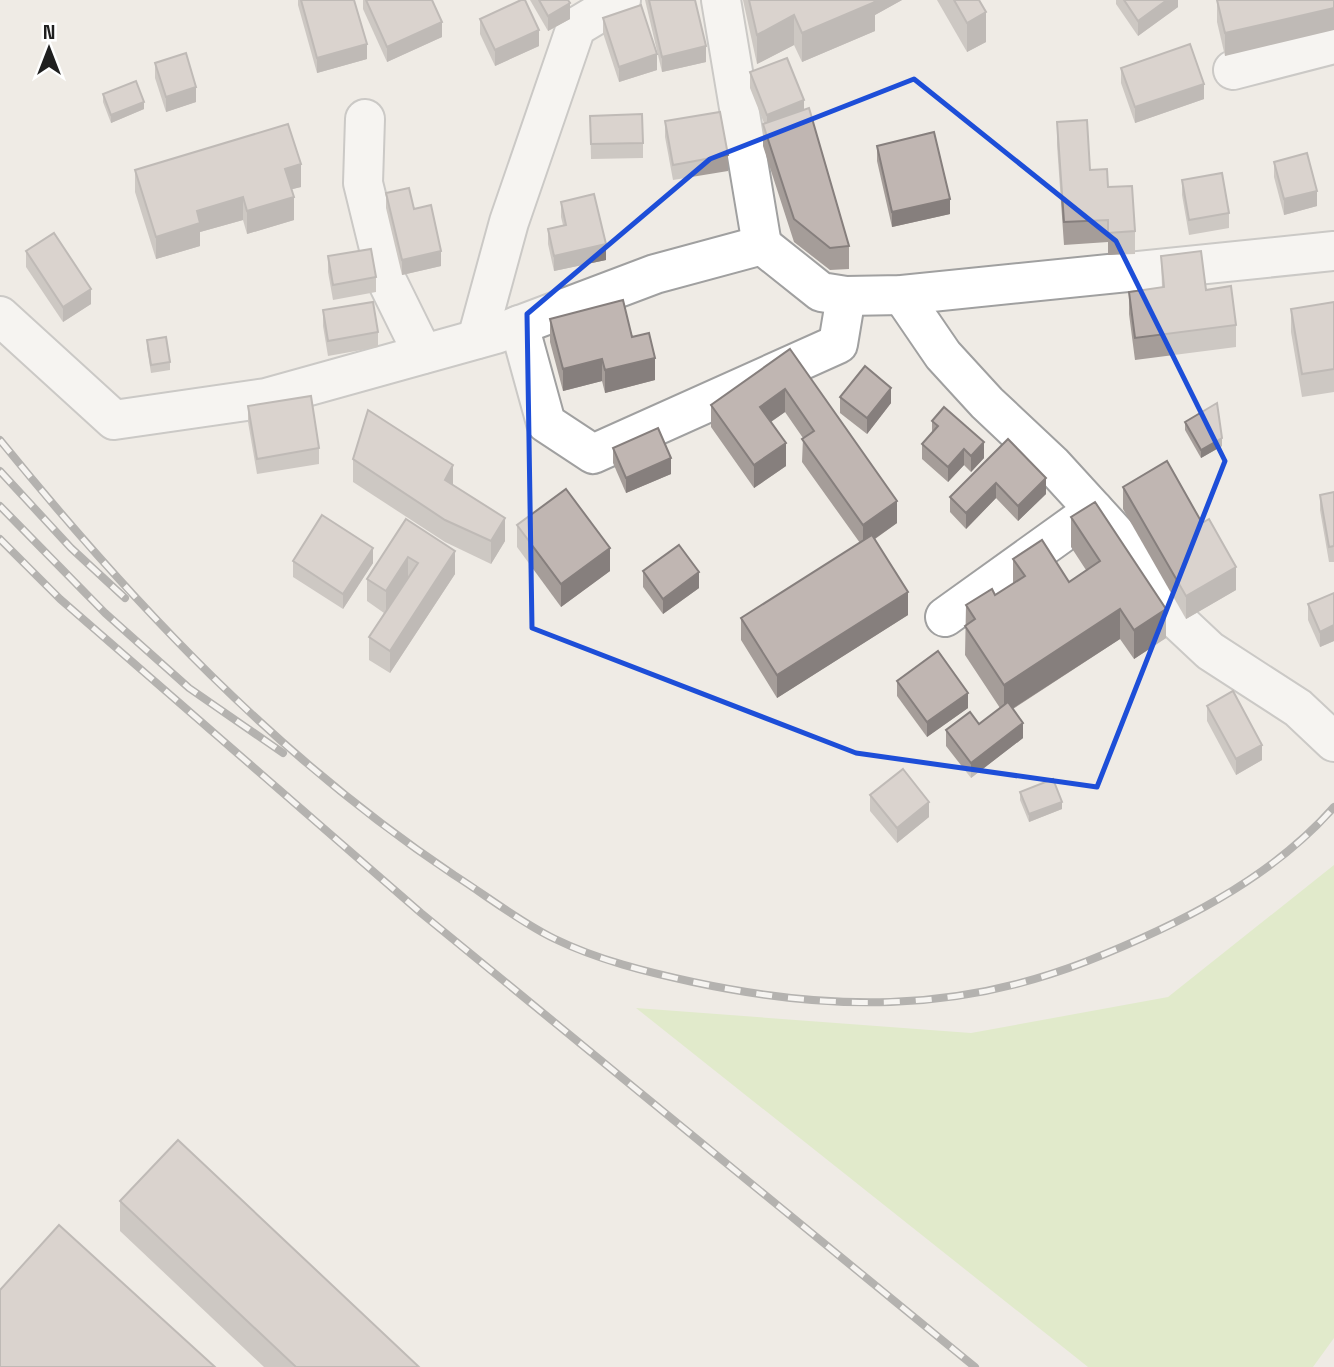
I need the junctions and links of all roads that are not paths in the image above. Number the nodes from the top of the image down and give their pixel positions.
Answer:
1 (621, 0) edge
2 (721, 0) edge
3 (1334, 44) edge
4 (1233, 70) dead end
5 (365, 119) dead end
6 (762, 245) junction
7 (1334, 251) edge
8 (902, 295) junction
9 (846, 296) junction
10 (0, 316) edge
11 (519, 325) junction
12 (477, 339) junction
13 (423, 354) junction
14 (1094, 510) junction
15 (945, 617) dead end
16 (1334, 742) edge

1 - 12 street
2 - 6 street
3 - 4 street
5 - 13 street
6 - 9 street
6 - 11 street
7 - 8 street
8 - 9 street
8 - 14 street
9 - 11 street
10 - 13 street
11 - 12 street
12 - 13 street
14 - 15 street
14 - 16 street

